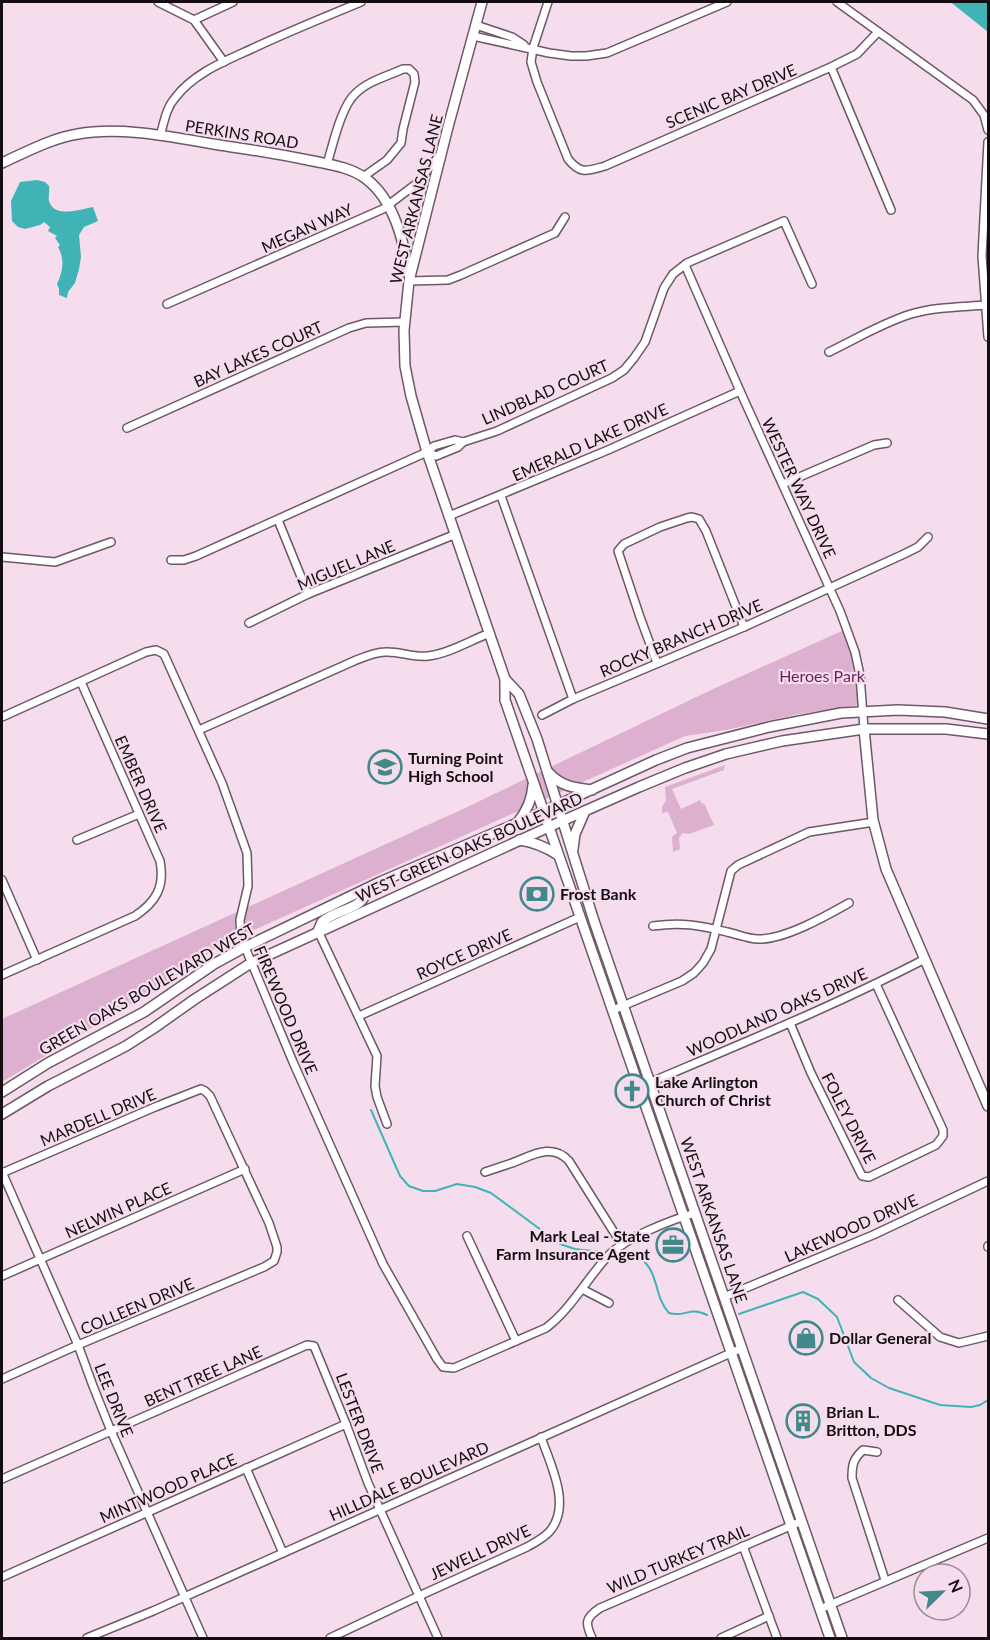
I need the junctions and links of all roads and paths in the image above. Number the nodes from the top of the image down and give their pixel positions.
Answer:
1 (158, 2) edge
2 (233, 2) edge
3 (361, 2) edge
4 (482, 2) edge
5 (548, 2) edge
6 (727, 2) edge
7 (837, 2) edge
8 (194, 20) junction
9 (476, 26) junction
10 (878, 32) junction
11 (473, 36) junction
12 (529, 47) junction
13 (224, 62) junction
14 (831, 67) junction
15 (988, 130) edge
16 (160, 136) junction
17 (988, 142) edge
18 (442, 152) junction
19 (2, 163) edge
20 (327, 164) junction
21 (363, 177) junction
22 (387, 206) junction
23 (891, 210) dead end
24 (565, 217) dead end
25 (685, 265) junction
26 (409, 280) junction
27 (812, 284) dead end
28 (167, 304) dead end
29 (986, 305) junction
30 (405, 322) junction
31 (988, 337) edge
32 (829, 352) dead end
33 (740, 391) junction
34 (127, 428) dead end
35 (887, 443) dead end
36 (427, 452) junction
37 (783, 484) junction
38 (501, 496) junction
39 (449, 516) junction
40 (278, 520) junction
41 (456, 534) junction
42 (928, 537) dead end
43 (111, 542) dead end
44 (2, 557) edge
45 (171, 560) dead end
46 (830, 588) junction
47 (308, 594) junction
48 (249, 623) dead end
49 (744, 627) junction
50 (490, 633) junction
51 (657, 663) junction
52 (505, 679) junction
53 (81, 682) junction
54 (573, 699) junction
55 (863, 711) junction
56 (542, 715) dead end
57 (2, 717) edge
58 (988, 718) edge
59 (864, 729) junction
60 (199, 730) junction
61 (988, 734) edge
62 (724, 737) junction
63 (726, 754) junction
64 (547, 770) junction
65 (532, 777) junction
66 (592, 790) junction
67 (557, 806) junction
68 (544, 811) junction
69 (586, 811) junction
70 (140, 814) junction
71 (562, 821) junction
72 (874, 822) junction
73 (517, 823) junction
74 (549, 827) junction
75 (77, 840) dead end
76 (519, 840) junction
77 (572, 851) junction
78 (558, 855) junction
79 (2, 880) edge
80 (366, 889) junction
81 (849, 903) dead end
82 (580, 917) junction
83 (653, 926) dead end
84 (716, 929) junction
85 (318, 931) junction
86 (244, 947) junction
87 (608, 959) junction
88 (925, 959) junction
89 (37, 960) junction
90 (251, 963) junction
91 (596, 963) junction
92 (2, 975) edge
93 (876, 984) junction
94 (624, 1005) junction
95 (613, 1010) junction
96 (358, 1016) junction
97 (790, 1023) junction
98 (651, 1082) junction
99 (2, 1090) edge
100 (641, 1090) junction
101 (988, 1106) edge
102 (2, 1114) edge
103 (387, 1124) dead end
104 (245, 1169) junction
105 (2, 1172) edge
106 (485, 1172) dead end
107 (988, 1181) edge
108 (695, 1213) junction
109 (684, 1216) junction
110 (467, 1236) dead end
111 (622, 1245) junction
112 (40, 1258) junction
113 (2, 1276) edge
114 (582, 1289) junction
115 (724, 1297) junction
116 (898, 1300) dead end
117 (609, 1303) dead end
118 (988, 1336) edge
119 (516, 1341) junction
120 (78, 1345) junction
121 (316, 1348) joint
122 (742, 1348) junction
123 (731, 1353) junction
124 (2, 1379) edge
125 (346, 1424) junction
126 (111, 1431) junction
127 (541, 1437) junction
128 (877, 1452) dead end
129 (246, 1468) junction
130 (2, 1479) edge
131 (380, 1509) junction
132 (148, 1512) junction
133 (802, 1521) junction
134 (791, 1526) junction
135 (988, 1538) edge
136 (743, 1546) junction
137 (283, 1553) junction
138 (2, 1577) edge
139 (885, 1581) junction
140 (186, 1596) junction
141 (419, 1596) junction
142 (831, 1604) junction
143 (820, 1609) junction
144 (769, 1616) junction
145 (87, 1638) edge
146 (204, 1638) edge
147 (330, 1638) edge
148 (438, 1638) edge
149 (592, 1638) edge
150 (721, 1638) edge
151 (777, 1638) edge
152 (830, 1638) edge
153 (842, 1638) edge

1 - 8 street
2 - 8 street
3 - 13 street
4 - 9 main road, WEST ARKANSAS LANE
5 - 12 street
6 - 12 street
7 - 10 street
8 - 13 street
9 - 11 main road, WEST ARKANSAS LANE
9 - 12 street
10 - 14 street, SCENIC BAY DRIVE
10 - 15 street
11 - 12 street
11 - 18 main road, WEST ARKANSAS LANE
12 - 14 street, SCENIC BAY DRIVE
13 - 16 street
14 - 23 street
16 - 19 main road, PERKINS ROAD
16 - 20 main road, PERKINS ROAD
17 - 29 street
18 - 22 street, MEGAN WAY
18 - 26 main road, WEST ARKANSAS LANE
20 - 21 main road, PERKINS ROAD
20 - 21 street
21 - 22 main road, PERKINS ROAD
22 - 26 main road, PERKINS ROAD
22 - 28 street, MEGAN WAY
24 - 26 street
25 - 27 street, LINDBLAD COURT
25 - 33 street, WESTER WAY DRIVE
25 - 36 street, LINDBLAD COURT
26 - 30 main road, WEST ARKANSAS LANE
29 - 31 street
29 - 32 street
30 - 34 street, BAY LAKES COURT
30 - 36 main road, WEST ARKANSAS LANE
33 - 37 street, WESTER WAY DRIVE
33 - 38 street, EMERALD LAKE DRIVE
35 - 37 street
36 - 39 main road, WEST ARKANSAS LANE
36 - 40 street, LINDBLAD COURT
37 - 46 street, WESTER WAY DRIVE
38 - 39 street, EMERALD LAKE DRIVE
38 - 54 street
39 - 41 main road, WEST ARKANSAS LANE
40 - 45 street, LINDBLAD COURT
40 - 47 street
41 - 47 street, MIGUEL LANE
41 - 50 main road, WEST ARKANSAS LANE
42 - 46 street, ROCKY BRANCH DRIVE
43 - 44 street
46 - 49 street, ROCKY BRANCH DRIVE
46 - 55 street, WESTER WAY DRIVE
47 - 48 street, MIGUEL LANE
49 - 51 street, ROCKY BRANCH DRIVE
49 - 51 street
50 - 52 main road, WEST ARKANSAS LANE
50 - 60 street
51 - 54 street, ROCKY BRANCH DRIVE
52 - 64 main road, WEST ARKANSAS LANE
52 - 65 main road, WEST ARKANSAS LANE
53 - 57 street
53 - 60 street, FIREWOOD DRIVE
53 - 70 street, EMBER DRIVE
54 - 56 street, ROCKY BRANCH DRIVE
55 - 58 main road, GREEN OAKS BOULEVARD WEST
55 - 59 street, WESTER WAY DRIVE
55 - 62 main road, GREEN OAKS BOULEVARD WEST
59 - 61 main road, WEST GREEN OAKS BOULEVARD
59 - 63 main road, WEST GREEN OAKS BOULEVARD
59 - 72 main road
60 - 86 street, FIREWOOD DRIVE
62 - 63 main road
62 - 66 main road, GREEN OAKS BOULEVARD WEST
63 - 69 main road, WEST GREEN OAKS BOULEVARD
64 - 66 main road
64 - 67 main road, WEST ARKANSAS LANE
65 - 68 main road, WEST ARKANSAS LANE
65 - 73 main road
66 - 67 main road, GREEN OAKS BOULEVARD WEST
67 - 68 main road, GREEN OAKS BOULEVARD WEST
67 - 71 main road, WEST ARKANSAS LANE
68 - 73 main road, GREEN OAKS BOULEVARD WEST
68 - 74 main road, WEST ARKANSAS LANE
69 - 71 main road, WEST GREEN OAKS BOULEVARD
69 - 77 main road
70 - 75 street
70 - 89 street, EMBER DRIVE
71 - 74 main road, WEST GREEN OAKS BOULEVARD
71 - 77 main road, WEST ARKANSAS LANE
72 - 84 street
72 - 88 main road
73 - 80 main road, GREEN OAKS BOULEVARD WEST
74 - 76 main road, WEST GREEN OAKS BOULEVARD
74 - 78 main road, WEST ARKANSAS LANE
76 - 78 main road
76 - 85 main road, WEST GREEN OAKS BOULEVARD
77 - 87 main road, WEST ARKANSAS LANE
78 - 82 main road, WEST ARKANSAS LANE
79 - 89 street
80 - 85 main road
80 - 86 main road, GREEN OAKS BOULEVARD WEST
81 - 84 street
82 - 91 main road, WEST ARKANSAS LANE
82 - 96 street, ROYCE DRIVE
83 - 84 street
84 - 94 street
85 - 90 main road, WEST GREEN OAKS BOULEVARD
85 - 96 street
86 - 90 street, FIREWOOD DRIVE
86 - 99 main road, GREEN OAKS BOULEVARD WEST
87 - 91 main road
87 - 94 main road, WEST ARKANSAS LANE
88 - 93 street, WOODLAND OAKS DRIVE
88 - 101 main road
89 - 92 street
90 - 102 main road, WEST GREEN OAKS BOULEVARD
90 - 119 street, FIREWOOD DRIVE
91 - 95 main road, WEST ARKANSAS LANE
93 - 97 street, WOODLAND OAKS DRIVE
93 - 97 street, FOLEY DRIVE
94 - 95 street
94 - 98 main road, WEST ARKANSAS LANE
95 - 100 main road, WEST ARKANSAS LANE
96 - 103 street
97 - 98 street, WOODLAND OAKS DRIVE
98 - 100 street, WOODLAND OAKS DRIVE
98 - 108 main road, WEST ARKANSAS LANE
100 - 109 main road, WEST ARKANSAS LANE
104 - 105 street, MARDELL DRIVE
104 - 112 street, NELWIN PLACE
104 - 120 street, COLLEEN DRIVE
105 - 112 street, LEE DRIVE
106 - 111 street
107 - 115 street, LAKEWOOD DRIVE
108 - 109 street
108 - 115 main road, WEST ARKANSAS LANE
109 - 111 street
109 - 123 main road, WEST ARKANSAS LANE
110 - 119 street
111 - 114 street
112 - 113 street, NELWIN PLACE
112 - 120 street, LEE DRIVE
114 - 117 street
114 - 119 street
115 - 122 main road, WEST ARKANSAS LANE
116 - 118 street
120 - 124 street, COLLEEN DRIVE
120 - 126 street, LEE DRIVE
121 - 125 street, LESTER DRIVE
121 - 126 street, BENT TREE LANE
122 - 123 street, HILLDALE BOULEVARD
122 - 133 main road, WEST ARKANSAS LANE
123 - 127 street, HILLDALE BOULEVARD
123 - 134 main road, WEST ARKANSAS LANE
125 - 129 street, MINTWOOD PLACE
125 - 131 street, LESTER DRIVE
126 - 130 street, BENT TREE LANE
126 - 132 street, LEE DRIVE
127 - 131 street, HILLDALE BOULEVARD
127 - 141 street, JEWELL DRIVE
128 - 139 street
129 - 132 street, MINTWOOD PLACE
129 - 137 street
131 - 137 street, HILLDALE BOULEVARD
131 - 141 street, LESTER DRIVE
132 - 138 street, MINTWOOD PLACE
132 - 140 street, LEE DRIVE
133 - 134 street, WILD TURKEY TRAIL
133 - 142 main road, WEST ARKANSAS LANE
134 - 136 street, WILD TURKEY TRAIL
134 - 143 main road, WEST ARKANSAS LANE
135 - 139 street
136 - 144 street
136 - 149 street, WILD TURKEY TRAIL
137 - 140 street, HILLDALE BOULEVARD
139 - 142 street
140 - 145 street, HILLDALE BOULEVARD
140 - 146 street, LEE DRIVE
141 - 147 street, JEWELL DRIVE
141 - 148 street, LESTER DRIVE
142 - 143 street
142 - 153 main road, WEST ARKANSAS LANE
143 - 152 main road, WEST ARKANSAS LANE
144 - 150 street
144 - 151 street

